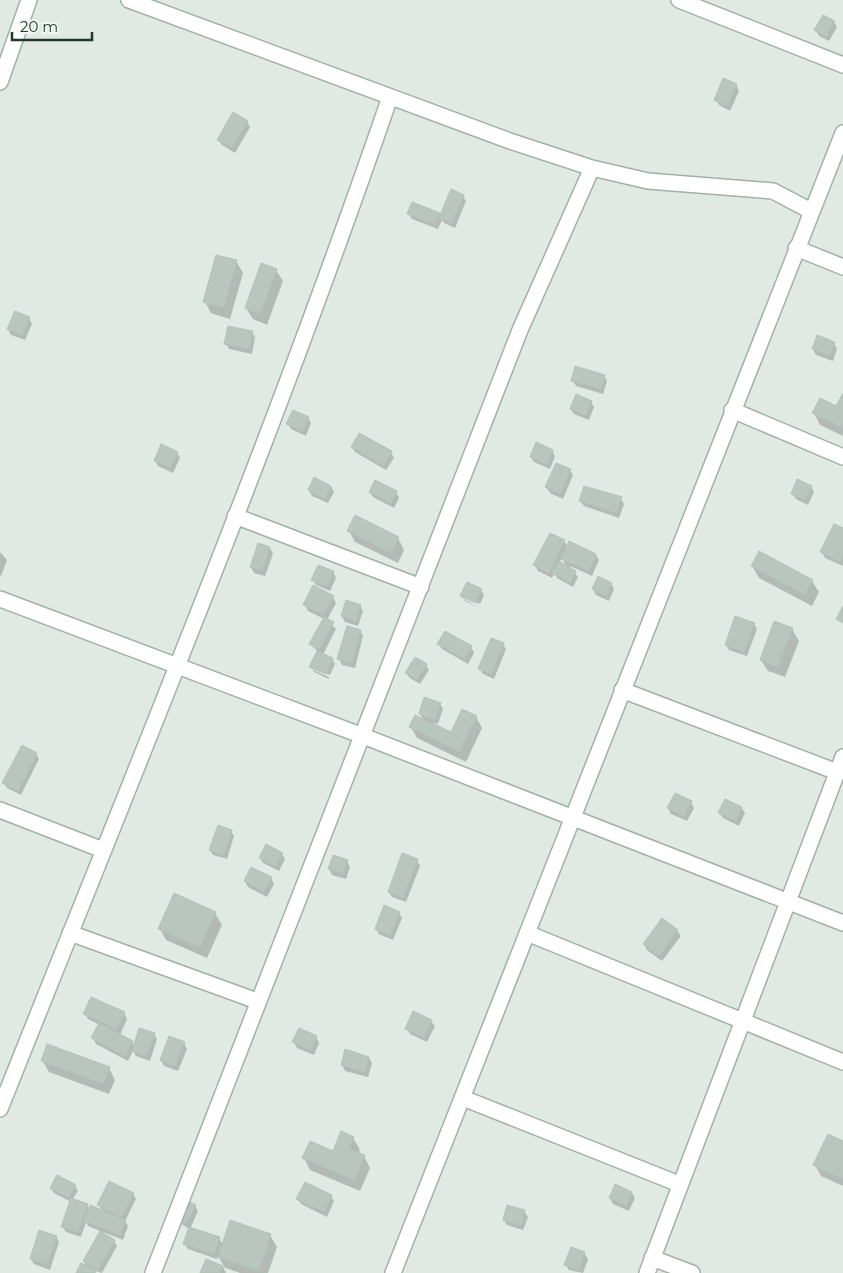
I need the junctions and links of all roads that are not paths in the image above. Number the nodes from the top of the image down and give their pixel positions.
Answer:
1 (29, 0) edge
2 (128, 0) edge
3 (679, 0) edge
4 (843, 65) edge
5 (0, 82) edge
6 (390, 97) junction
7 (843, 133) edge
8 (592, 168) junction
9 (811, 211) junction
10 (796, 248) junction
11 (843, 267) edge
12 (732, 410) junction
13 (843, 457) edge
14 (235, 516) junction
15 (421, 587) junction
16 (0, 598) edge
17 (177, 666) junction
18 (622, 690) junction
19 (363, 736) junction
20 (843, 757) edge
21 (837, 772) junction
22 (0, 810) edge
23 (572, 817) junction
24 (103, 850) junction
25 (787, 901) junction
26 (843, 923) edge
27 (70, 932) junction
28 (527, 933) junction
29 (257, 1001) junction
30 (742, 1021) junction
31 (843, 1062) edge
32 (463, 1098) junction
33 (0, 1108) edge
34 (679, 1184) junction
35 (652, 1258) junction
36 (153, 1273) edge
37 (394, 1273) edge
38 (646, 1273) edge
39 (692, 1273) edge

1 - 5 street
2 - 6 street
3 - 4 street
6 - 8 street
6 - 14 street
7 - 9 street
8 - 9 street
8 - 15 street
9 - 10 street
10 - 11 street
10 - 12 street
12 - 13 street
12 - 18 street
14 - 15 street
14 - 17 street
15 - 19 street
16 - 17 street
17 - 19 street
17 - 24 street
18 - 21 street
18 - 23 street
19 - 23 street
19 - 29 street
20 - 21 street
21 - 25 street
22 - 24 street
23 - 25 street
23 - 28 street
24 - 27 street
25 - 26 street
25 - 30 street
27 - 29 street
27 - 33 street
28 - 30 street
28 - 32 street
29 - 36 street
30 - 31 street
30 - 34 street
32 - 34 street
32 - 37 street
34 - 35 street
35 - 38 street
35 - 39 street

